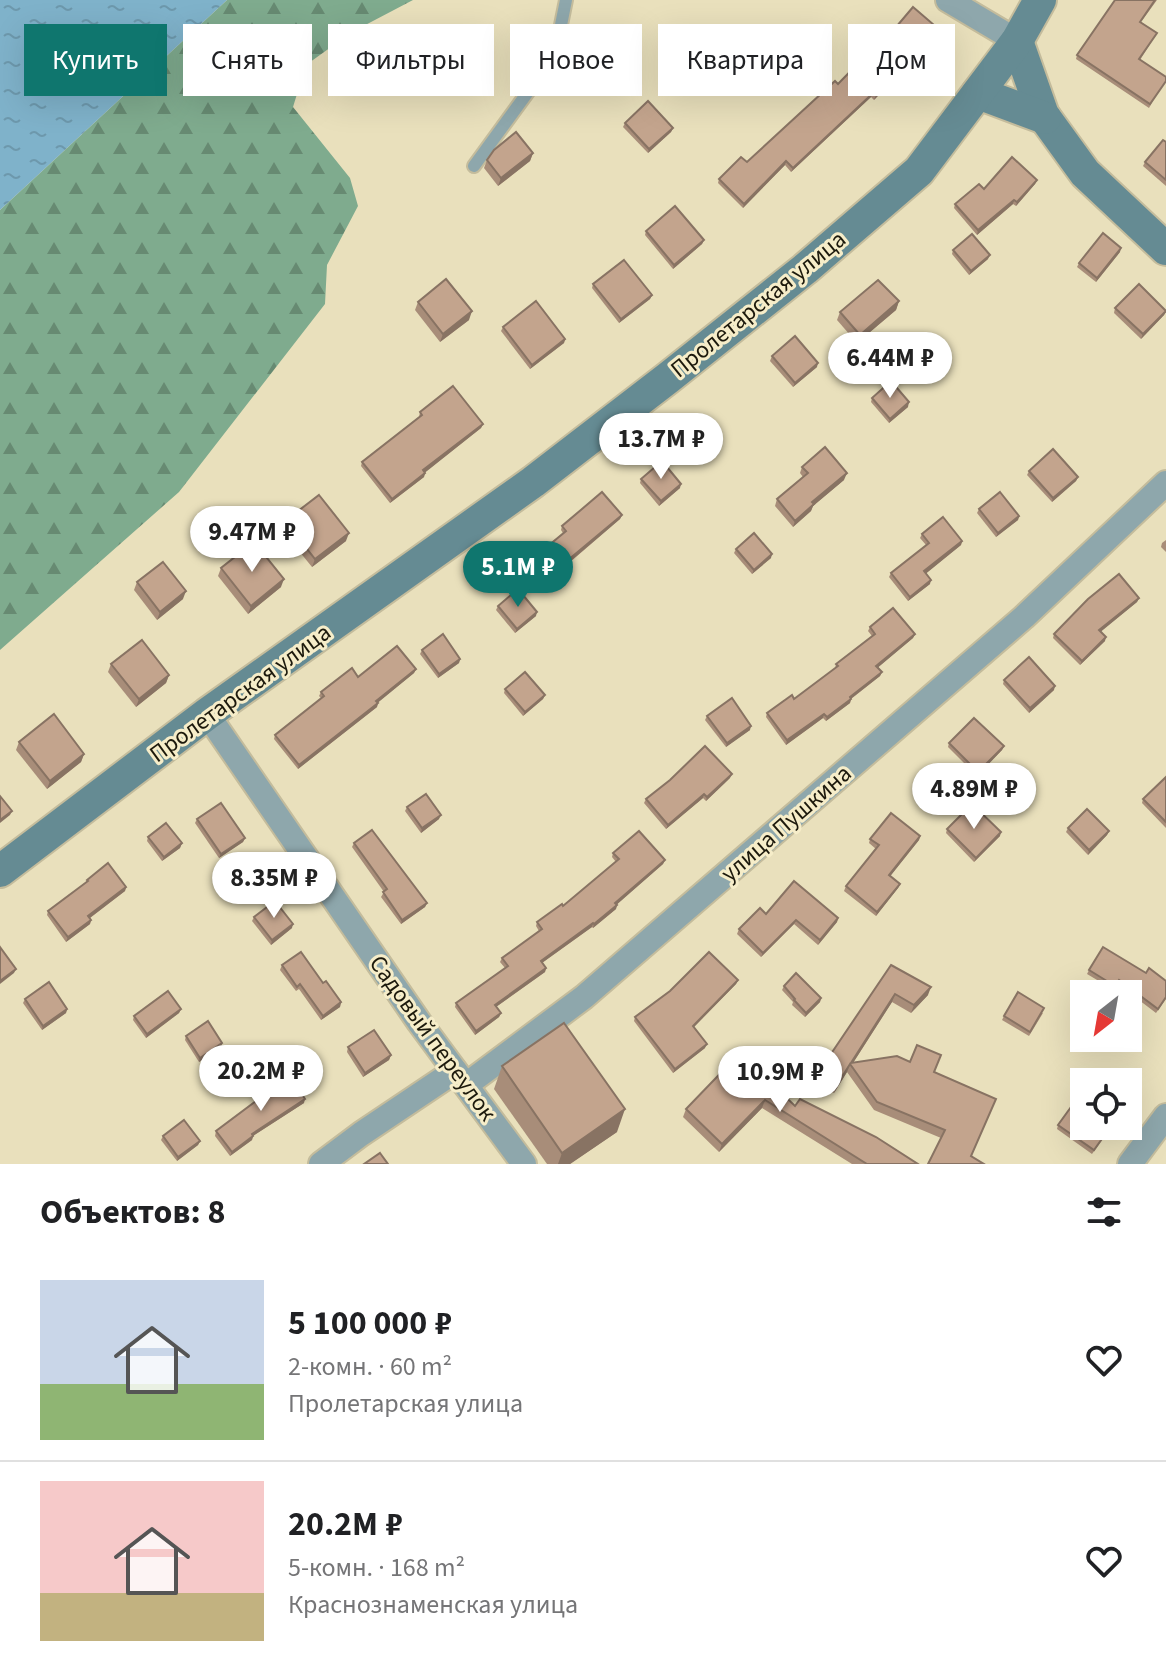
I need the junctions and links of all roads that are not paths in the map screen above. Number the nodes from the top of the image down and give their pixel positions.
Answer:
1 (566, 0) edge
2 (948, 0) edge
3 (1040, 0) edge
4 (1017, 41) junction
5 (978, 93) junction
6 (1045, 118) junction
7 (474, 166) dead end
8 (1166, 249) edge
9 (1166, 483) edge
10 (207, 714) junction
11 (0, 871) edge
12 (460, 1078) junction
13 (1166, 1116) edge
14 (321, 1164) edge
15 (524, 1164) edge
16 (1130, 1164) edge

1 - 7 lane
2 - 4 street
3 - 4 street, Пролетарская улица
4 - 5 street, Пролетарская улица
4 - 6 street
5 - 6 street
5 - 10 street, Пролетарская улица
6 - 8 street
9 - 12 street, улица Пушкина
10 - 11 street, Пролетарская улица
10 - 12 street, Садовый переулок
12 - 14 street, улица Пушкина
12 - 15 street, Садовый переулок
13 - 16 street

